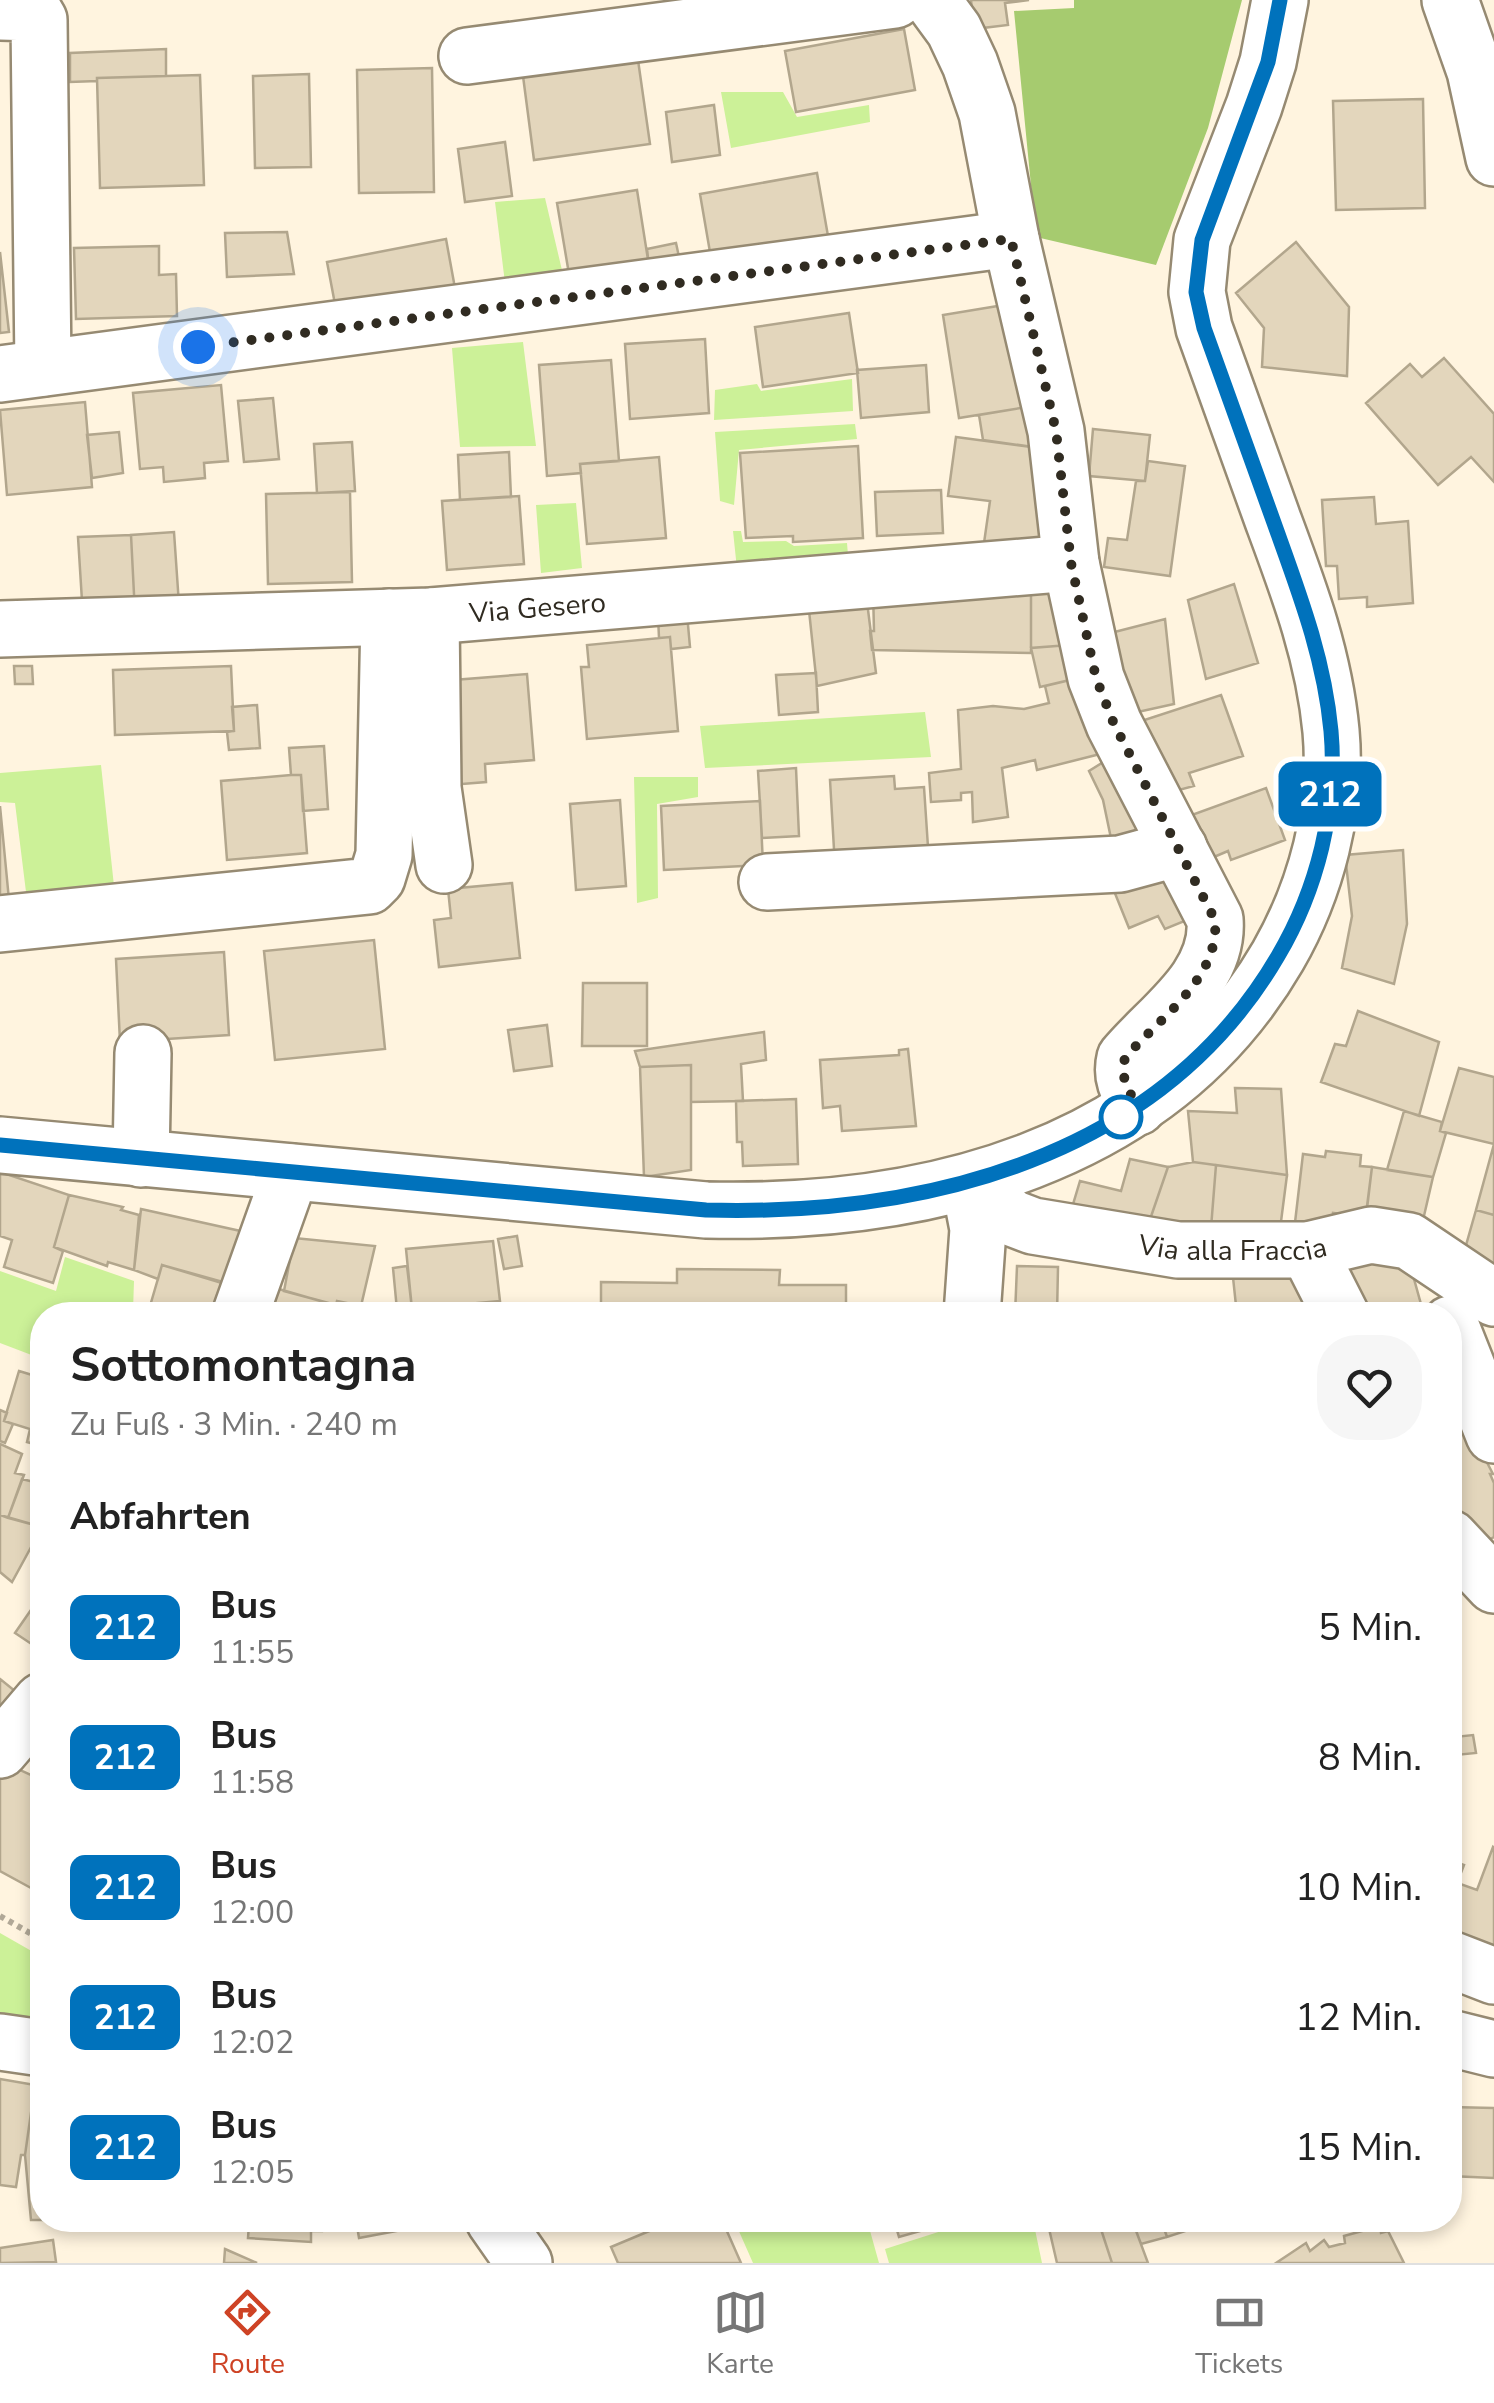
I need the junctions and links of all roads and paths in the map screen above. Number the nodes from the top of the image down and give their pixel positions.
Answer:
1 (896, 0) edge
2 (932, 0) edge
3 (1280, 0) edge
4 (1450, 0) edge
5 (0, 12) edge
6 (467, 56) dead end
7 (1494, 158) edge
8 (1011, 239) junction
9 (22, 371) edge
10 (1071, 563) junction
11 (410, 617) junction
12 (0, 629) edge
13 (1179, 848) junction
14 (444, 865) dead end
15 (766, 882) dead end
16 (0, 924) edge
17 (143, 1052) dead end
18 (1138, 1107) junction
19 (0, 1145) edge
20 (141, 1158) junction
21 (291, 1172) junction
22 (969, 1182) junction
23 (1308, 1250) junction
24 (1465, 1294) edge
25 (245, 1302) edge
26 (973, 1302) edge
27 (1334, 1302) edge
28 (1462, 1354) edge
29 (1494, 1435) edge
30 (1462, 1551) edge
31 (1494, 1585) edge
32 (30, 1715) edge
33 (0, 1750) edge
34 (0, 1916) edge
35 (30, 1933) edge
36 (1462, 1964) edge
37 (1494, 1976) edge
38 (1462, 2041) edge
39 (0, 2042) edge
40 (30, 2046) edge
41 (1494, 2048) edge
42 (502, 2232) edge
43 (524, 2263) edge

1 - 6 street
2 - 8 street
3 - 18 street
4 - 7 street
5 - 9 street
8 - 9 street
8 - 10 street
10 - 11 street, Via Gesero
10 - 13 street
11 - 12 street, Via Gesero
11 - 14 street
11 - 16 street
13 - 15 street
13 - 18 street
17 - 20 street
18 - 22 street
19 - 20 street
20 - 21 street
21 - 22 street
21 - 25 street
22 - 23 street, Via alla Fraccia
22 - 26 street
23 - 24 street, Via alla Fraccia
23 - 27 street
28 - 29 street
30 - 31 street
32 - 33 street
34 - 35 path
36 - 37 street
38 - 41 street
39 - 40 street
42 - 43 street

